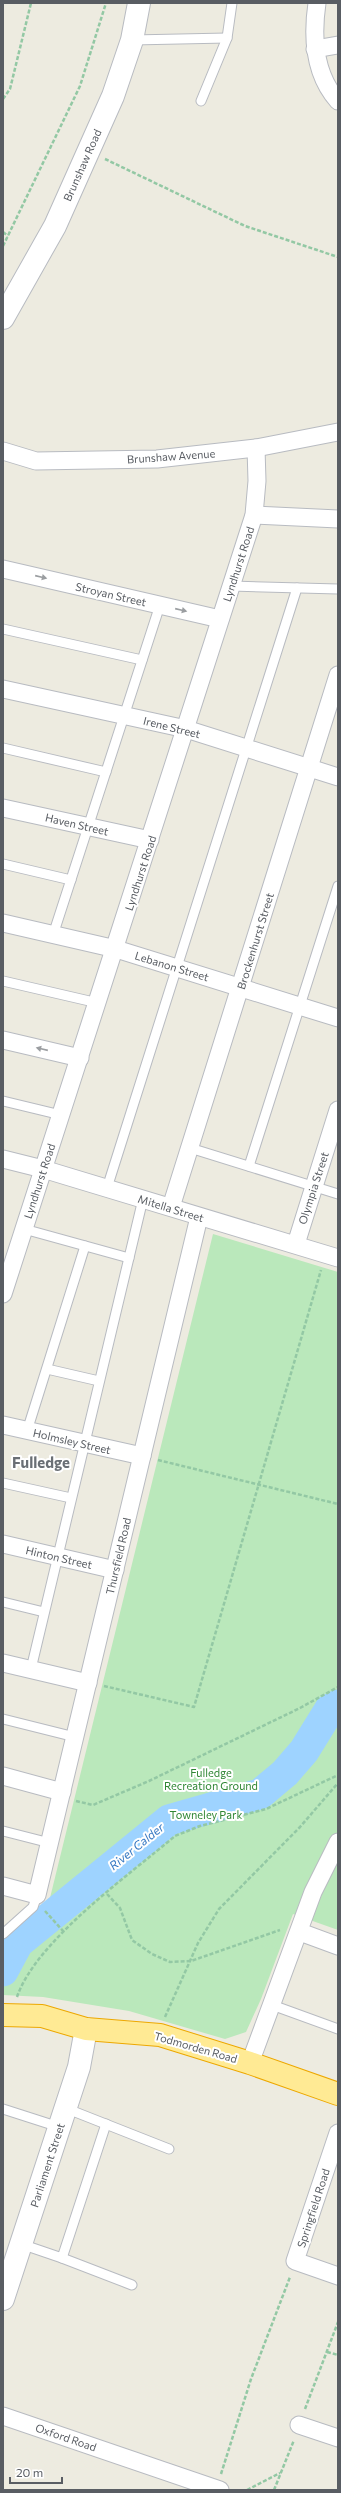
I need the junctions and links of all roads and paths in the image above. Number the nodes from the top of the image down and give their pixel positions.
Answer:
1 (31, 3) edge
2 (106, 3) edge
3 (139, 3) edge
4 (232, 3) edge
5 (317, 3) edge
6 (226, 38) junction
7 (132, 40) junction
8 (338, 45) edge
9 (315, 49) junction
10 (3, 99) edge
11 (200, 101) dead end
12 (338, 101) edge
13 (88, 151) junction
14 (3, 232) edge
15 (8, 236) junction
16 (3, 246) edge
17 (338, 258) edge
18 (3, 318) edge
19 (338, 432) edge
20 (256, 448) junction
21 (3, 451) edge
22 (254, 515) junction
23 (338, 519) edge
24 (3, 568) edge
25 (231, 586) junction
26 (298, 588) junction
27 (338, 589) edge
28 (160, 605) junction
29 (220, 619) junction
30 (3, 629) edge
31 (142, 660) junction
32 (338, 675) edge
33 (3, 689) edge
34 (124, 716) junction
35 (186, 729) junction
36 (3, 748) edge
37 (246, 748) junction
38 (309, 768) junction
39 (106, 772) junction
40 (338, 777) edge
41 (3, 808) edge
42 (88, 827) junction
43 (150, 840) junction
44 (3, 864) edge
45 (70, 880) junction
46 (338, 886) edge
47 (3, 923) edge
48 (52, 935) junction
49 (116, 949) junction
50 (177, 968) junction
51 (3, 981) edge
52 (240, 988) junction
53 (98, 1003) junction
54 (300, 1006) junction
55 (338, 1018) edge
56 (3, 1040) edge
57 (80, 1058) junction
58 (3, 1101) edge
59 (338, 1110) edge
60 (61, 1115) junction
61 (190, 1148) junction
62 (3, 1159) edge
63 (249, 1166) junction
64 (43, 1169) junction
65 (314, 1187) junction
66 (107, 1188) junction
67 (338, 1194) edge
68 (143, 1199) junction
69 (171, 1207) junction
70 (199, 1217) junction
71 (24, 1229) junction
72 (296, 1244) junction
73 (85, 1246) junction
74 (332, 1256) edge
75 (129, 1258) junction
76 (3, 1292) edge
77 (47, 1369) junction
78 (99, 1381) junction
79 (3, 1425) edge
80 (27, 1431) junction
81 (84, 1443) junction
82 (142, 1456) junction
83 (3, 1483) edge
84 (258, 1484) junction
85 (71, 1498) junction
86 (338, 1504) edge
87 (3, 1544) edge
88 (57, 1556) junction
89 (115, 1570) junction
90 (3, 1602) edge
91 (44, 1612) junction
92 (3, 1662) edge
93 (31, 1669) junction
94 (88, 1683) junction
95 (338, 1687) edge
96 (3, 1719) edge
97 (75, 1737) junction
98 (338, 1775) edge
99 (3, 1776) edge
100 (338, 1783) edge
101 (61, 1794) junction
102 (3, 1831) edge
103 (338, 1842) edge
104 (50, 1843) junction
105 (3, 1886) edge
106 (107, 1894) junction
107 (40, 1902) junction
108 (64, 1932) junction
109 (300, 1932) junction
110 (3, 1934) edge
111 (338, 1946) edge
112 (191, 1961) junction
113 (272, 2004) junction
114 (9, 2015) edge
115 (86, 2029) junction
116 (338, 2029) edge
117 (160, 2035) junction
118 (250, 2063) junction
119 (338, 2094) edge
120 (3, 2109) edge
121 (62, 2118) junction
122 (106, 2124) junction
123 (338, 2133) edge
124 (169, 2149) dead end
125 (21, 2244) junction
126 (62, 2258) junction
127 (296, 2261) junction
128 (338, 2276) edge
129 (132, 2285) dead end
130 (3, 2299) edge
131 (338, 2322) edge
132 (327, 2352) junction
133 (338, 2355) edge
134 (3, 2416) edge
135 (299, 2425) junction
136 (338, 2438) edge
137 (281, 2473) junction
138 (201, 2484) junction
139 (220, 2490) edge
140 (247, 2490) edge
141 (274, 2490) edge

1 - 10 path
2 - 15 path
3 - 7 street, Brunshaw Road
4 - 6 lane
5 - 9 street
6 - 7 lane
6 - 11 lane
7 - 13 street, Brunshaw Road
8 - 9 street
9 - 12 street
13 - 17 path
13 - 18 street, Brunshaw Road
14 - 15 path
15 - 16 path
19 - 20 street, Brunshaw Avenue
20 - 21 street, Brunshaw Avenue
20 - 22 street, Lyndhurst Road
22 - 23 street
22 - 25 street, Lyndhurst Road
24 -> 28 street, Stroyan Street
25 - 26 lane
25 - 29 street, Lyndhurst Road
26 - 27 lane
26 - 37 lane
28 -> 29 street, Stroyan Street
28 - 31 lane
29 - 35 street, Lyndhurst Road
30 - 31 lane
31 - 34 lane
32 - 38 street, Brockenhurst Street
33 - 34 street, Irene Street
34 - 35 street, Irene Street
34 - 39 lane
35 - 37 street, Irene Street
35 - 43 street, Lyndhurst Road
36 - 39 lane
37 - 38 street, Irene Street
37 - 50 lane
38 - 40 street, Irene Street
38 - 52 street, Brockenhurst Street
39 - 42 lane
41 - 42 street, Haven Street
42 - 43 street, Haven Street
42 - 45 lane
43 - 49 street, Lyndhurst Road
44 - 45 lane
45 - 48 lane
46 - 54 lane
47 - 48 street, Lebanon Street
48 - 49 street, Lebanon Street
49 - 50 street, Lebanon Street
49 - 53 street, Lyndhurst Road
50 - 52 street, Lebanon Street
50 - 66 lane
51 - 53 lane
52 - 54 street, Lebanon Street
52 - 61 street, Brockenhurst Street
53 - 57 street, Lyndhurst Road
54 - 55 street, Lebanon Street
54 - 63 lane
57 -> 56 street
57 - 60 street, Lyndhurst Road
58 - 60 lane
59 - 65 street, Olympia Street
60 - 64 street, Lyndhurst Road
61 - 63 lane
61 - 69 street, Brockenhurst Street
62 - 64 street, Mitella Street
63 - 65 lane
64 - 66 street, Mitella Street
64 - 71 street, Lyndhurst Road
65 - 67 lane
65 - 72 street, Olympia Street
66 - 68 street, Mitella Street
68 - 69 street, Mitella Street
68 - 75 lane
69 - 70 street, Mitella Street
70 - 72 street, Mitella Street
70 - 82 street, Thursfield Road
71 - 73 lane
71 - 76 street, Lyndhurst Road
72 - 74 street, Mitella Street
73 - 75 lane
73 - 77 lane
74 - 84 path
75 - 78 lane
77 - 78 lane
77 - 80 lane
78 - 81 lane
79 - 80 street, Holmsley Street
80 - 81 street, Holmsley Street
81 - 82 street, Holmsley Street
81 - 85 lane
82 - 84 path
82 - 89 street, Thursfield Road
83 - 85 lane
84 - 86 path
84 - 94 path
85 - 88 lane
87 - 88 street, Hinton Street
88 - 89 street, Hinton Street
88 - 91 lane
89 - 94 street, Thursfield Road
90 - 91 lane
91 - 93 lane
92 - 93 street
93 - 94 street
94 - 97 street, Thursfield Road
95 - 101 path
96 - 97 lane
97 - 101 street, Thursfield Road
98 - 106 path
99 - 101 street
100 - 112 path
101 - 104 street, Thursfield Road
102 - 104 lane
103 - 109 street
104 - 107 street, Thursfield Road
105 - 107 street
106 - 108 path
106 - 112 path
107 - 108 path
107 - 110 lane
108 - 114 path
109 - 111 street
109 - 112 path
109 - 113 street
112 - 117 path
113 - 116 lane
113 - 118 street
114 - 115 highway, Todmorden Road
115 - 117 highway, Todmorden Road
115 - 121 street, Parliament Street
117 - 118 highway, Todmorden Road
118 - 119 highway, Todmorden Road
120 - 121 lane
121 - 122 lane
121 - 125 street, Parliament Street
122 - 124 lane
122 - 126 lane
123 - 127 street, Springfield Road
125 - 126 lane
125 - 130 street, Parliament Street
126 - 129 lane
127 - 128 street
127 - 138 path
131 - 132 path
132 - 133 path
132 - 135 path
134 - 138 street, Oxford Road
135 - 136 street
135 - 137 path
137 - 140 path
137 - 141 path
138 - 139 street, Oxford Road

